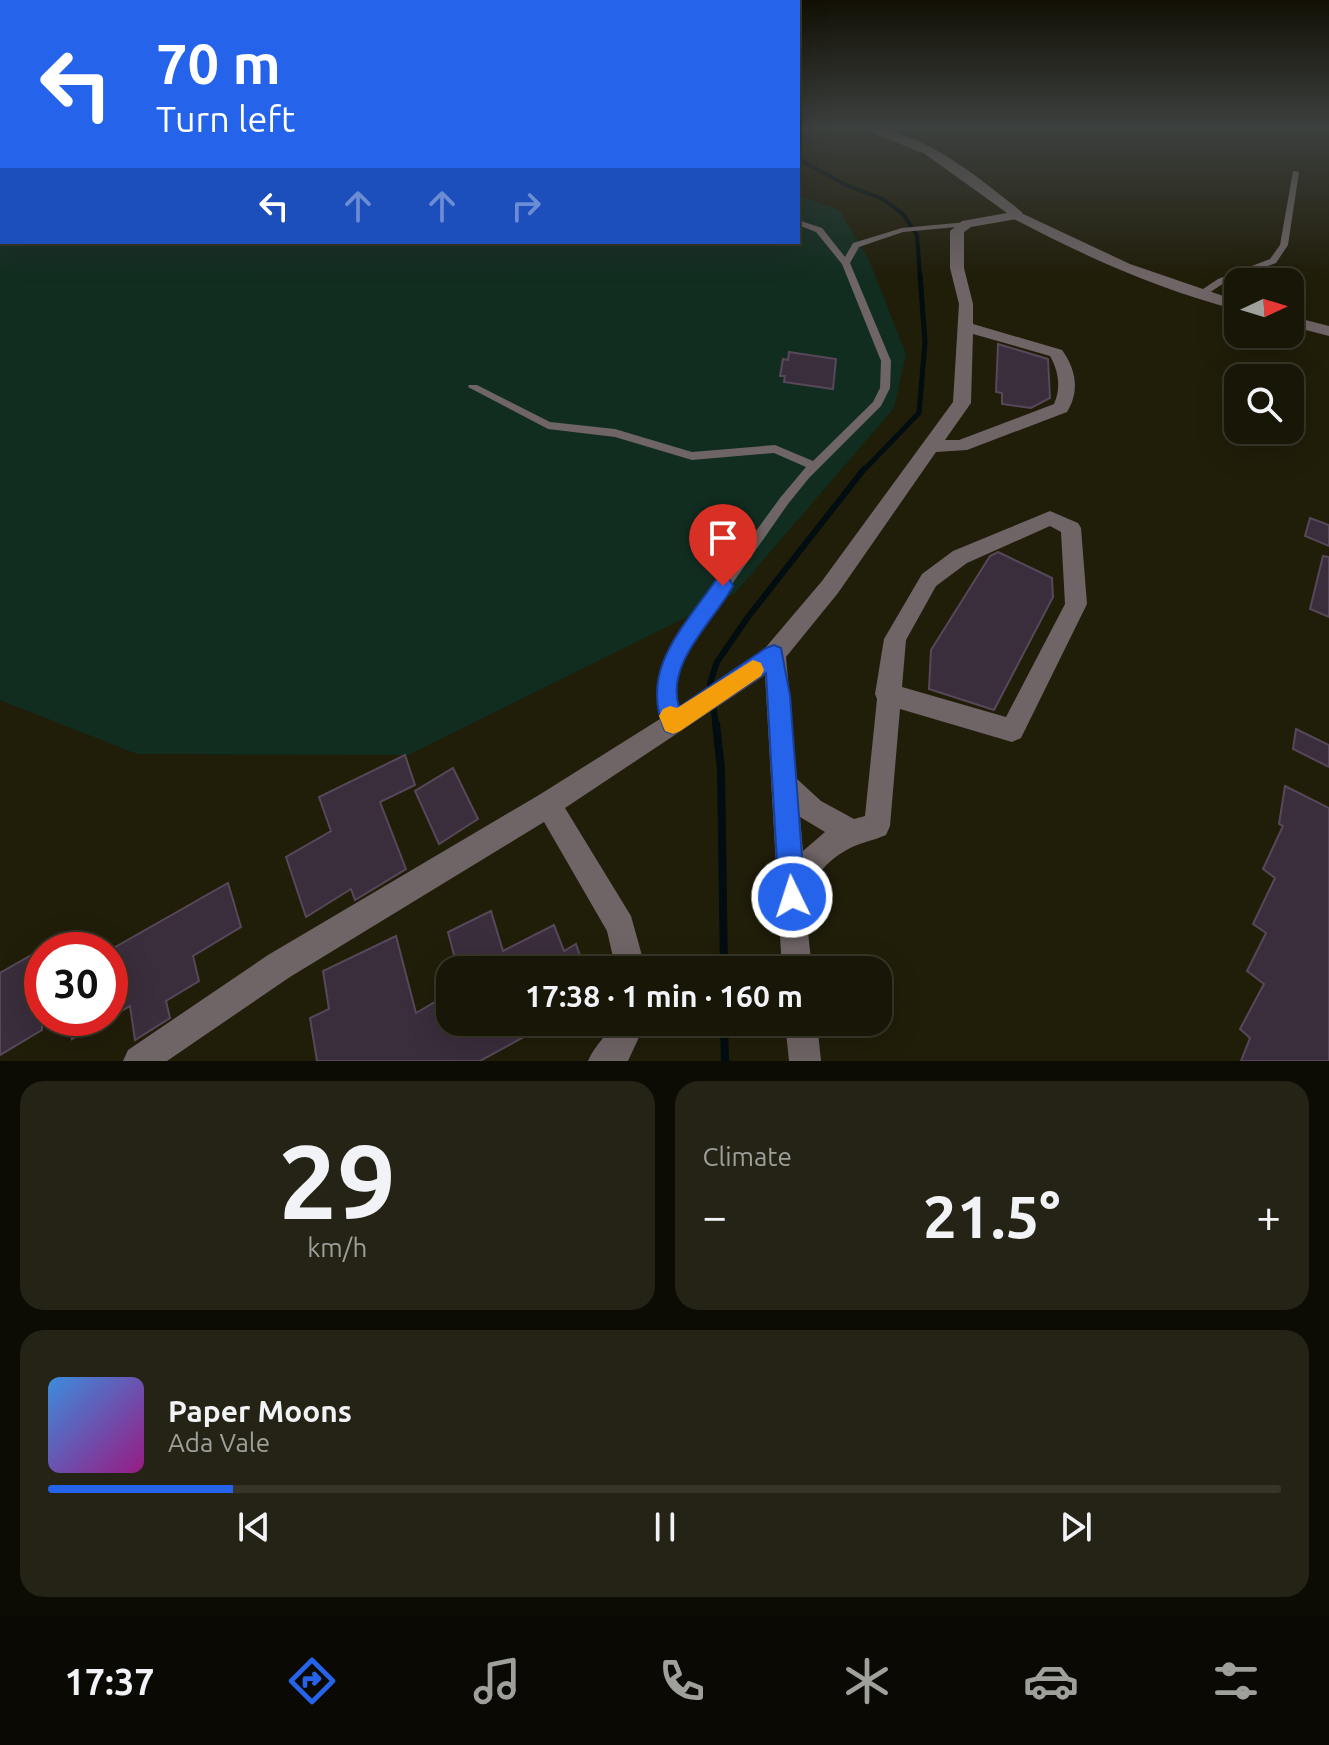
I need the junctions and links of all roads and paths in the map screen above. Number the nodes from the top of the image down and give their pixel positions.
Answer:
1 (969, 178) edge
2 (1294, 178) edge
3 (1017, 215) junction
4 (800, 223) edge
5 (967, 224) junction
6 (846, 263) junction
7 (1200, 295) junction
8 (1224, 302) edge
9 (1304, 325) edge
10 (966, 327) junction
11 (1329, 331) edge
12 (473, 387) dead end
13 (933, 446) junction
14 (814, 466) junction
15 (774, 654) junction
16 (887, 694) junction
17 (673, 723) junction
18 (785, 785) junction
19 (548, 804) junction
20 (851, 832) junction
21 (792, 897) junction
22 (628, 956) edge
23 (796, 956) edge
24 (802, 1036) edge
25 (139, 1061) edge
26 (805, 1061) edge

1 - 3 street
2 - 7 lane
3 - 5 street
3 - 7 street
4 - 6 lane
5 - 6 lane
5 - 10 street
6 - 14 lane
7 - 8 street
9 - 11 street
10 - 13 street
10 - 13 street
12 - 14 lane
13 - 15 street
14 - 17 lane
15 - 17 street
15 - 18 street
16 - 16 street
16 - 20 street
17 - 19 street
18 - 20 street
18 - 21 street
19 - 22 street
19 - 25 street
20 - 21 street
21 - 23 street
24 - 26 street

